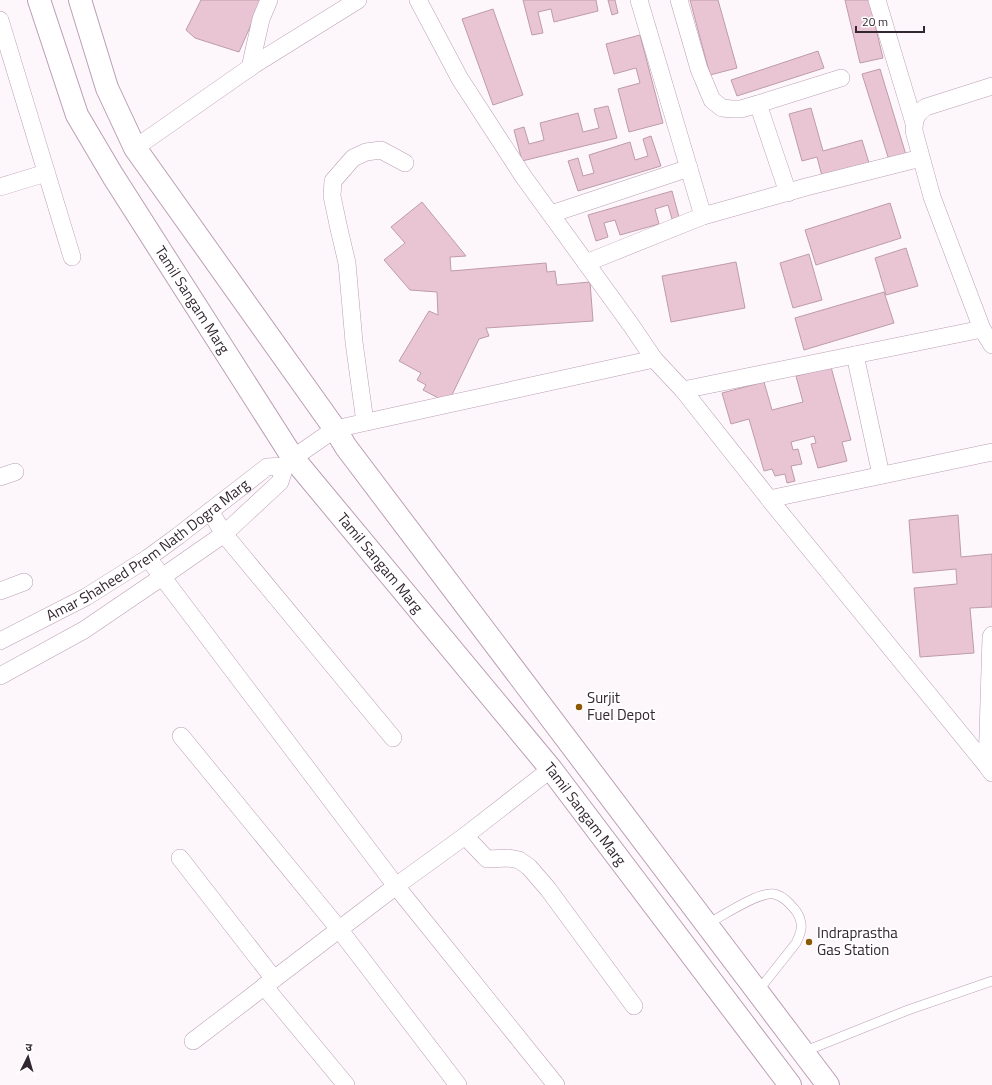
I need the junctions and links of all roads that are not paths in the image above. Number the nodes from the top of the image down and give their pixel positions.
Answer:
1 (39, 0) edge
2 (80, 0) edge
3 (269, 0) edge
4 (358, 0) edge
5 (418, 0) edge
6 (639, 0) edge
7 (679, 0) edge
8 (877, 0) edge
9 (0, 20) edge
10 (250, 68) junction
11 (842, 78) dead end
12 (992, 86) edge
13 (758, 104) junction
14 (914, 123) junction
15 (135, 148) junction
16 (922, 158) junction
17 (404, 163) dead end
18 (689, 168) junction
19 (46, 173) junction
20 (0, 187) edge
21 (788, 193) junction
22 (551, 214) junction
23 (703, 216) junction
24 (72, 258) dead end
25 (586, 263) junction
26 (982, 329) junction
27 (992, 344) edge
28 (855, 355) junction
29 (654, 359) junction
30 (683, 390) junction
31 (366, 422) junction
32 (335, 429) junction
33 (992, 452) edge
34 (289, 462) junction
35 (881, 475) junction
36 (769, 499) junction
37 (210, 511) junction
38 (224, 534) junction
39 (148, 558) junction
40 (162, 578) junction
41 (24, 582) dead end
42 (0, 591) edge
43 (992, 635) edge
44 (0, 641) edge
45 (0, 676) edge
46 (181, 736) dead end
47 (393, 738) dead end
48 (551, 769) junction
49 (990, 770) edge
50 (465, 836) junction
51 (180, 858) dead end
52 (396, 886) junction
53 (706, 924) junction
54 (339, 929) junction
55 (992, 981) edge
56 (269, 982) junction
57 (758, 992) junction
58 (634, 1006) dead end
59 (193, 1040) dead end
60 (804, 1052) junction
61 (346, 1085) edge
62 (458, 1085) edge
63 (556, 1085) edge
64 (790, 1085) edge
65 (828, 1085) edge

1 - 34 street, Tamil Sangam Marg
2 - 15 street, Tamil Sangam Marg
3 - 10 street
4 - 10 street
5 - 22 street
6 - 18 street
7 - 13 street
8 - 14 street
9 - 19 street
10 - 15 street
11 - 13 street
12 - 14 street
13 - 21 street
14 - 16 street
15 - 32 street, Tamil Sangam Marg
16 - 21 street
16 - 26 street
17 - 31 street
18 - 22 street
18 - 23 street
19 - 20 street
19 - 24 street
21 - 23 street
22 - 25 street
23 - 25 street
25 - 29 street
26 - 27 street
26 - 28 street
28 - 30 street
28 - 35 street
29 - 30 street
29 - 31 street
30 - 36 street
31 - 32 street
32 - 34 street
32 - 53 street, Tamil Sangam Marg
33 - 35 street
34 - 37 street, Amar Shaheed Prem Nath Dogra Marg
34 - 38 street
34 - 48 street, Tamil Sangam Marg
35 - 36 street
36 - 49 street
37 - 38 street
37 - 39 street, Amar Shaheed Prem Nath Dogra Marg
38 - 40 street
38 - 47 street
39 - 40 street
39 - 44 street, Amar Shaheed Prem Nath Dogra Marg
40 - 45 street
40 - 52 street
41 - 42 street
43 - 49 street
46 - 54 street
48 - 50 street
48 - 64 street, Tamil Sangam Marg
50 - 52 street
50 - 58 street
51 - 56 street
52 - 54 street
52 - 63 street
53 - 57 street, Tamil Sangam Marg
53 - 57 lane
54 - 56 street
54 - 62 street
55 - 60 lane
56 - 59 street
56 - 61 street
57 - 60 street, Tamil Sangam Marg
60 - 65 street, Tamil Sangam Marg

